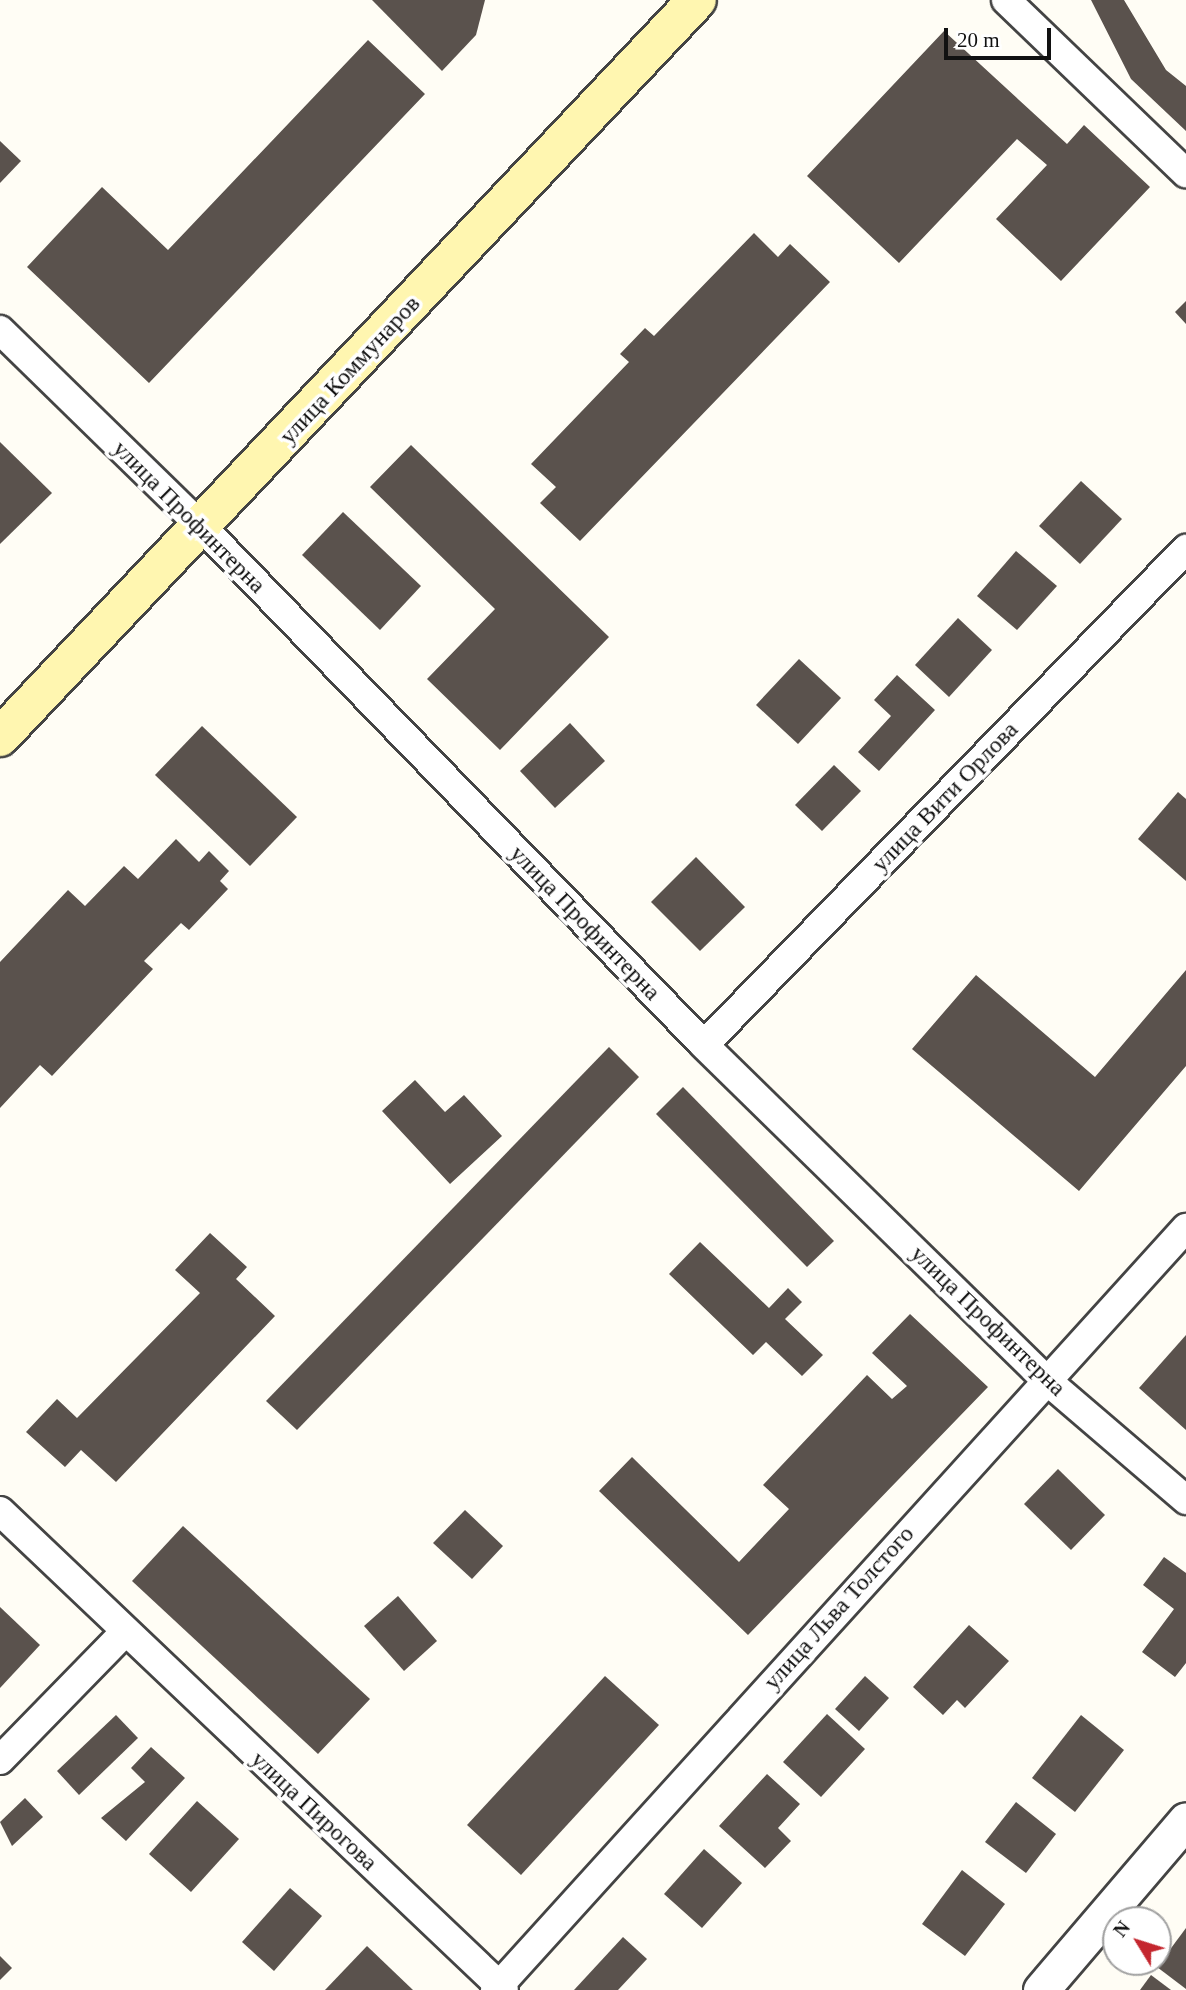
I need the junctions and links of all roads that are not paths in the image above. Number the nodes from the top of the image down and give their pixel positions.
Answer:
1 (697, 0) edge
2 (1006, 0) edge
3 (1186, 173) edge
4 (0, 330) edge
5 (202, 527) junction
6 (1186, 549) edge
7 (0, 737) edge
8 (704, 1045) junction
9 (1186, 1228) edge
10 (1045, 1379) junction
11 (1186, 1500) edge
12 (0, 1511) edge
13 (124, 1633) junction
14 (0, 1760) edge
15 (1186, 1820) edge
16 (500, 1988) edge
17 (1041, 1990) edge

1 - 5 main road, улица Коммунаров
2 - 3 street
4 - 5 street, улица Профинтерна
5 - 7 main road, улица Коммунаров
5 - 8 street, улица Профинтерна
6 - 8 street, улица Вити Орлова
8 - 10 street, улица Профинтерна
9 - 10 street, улица Льва Толстого
10 - 11 street, улица Профинтерна
10 - 16 street, улица Льва Толстого
12 - 13 street, улица Пирогова
13 - 14 street
13 - 16 street, улица Пирогова
15 - 17 street

